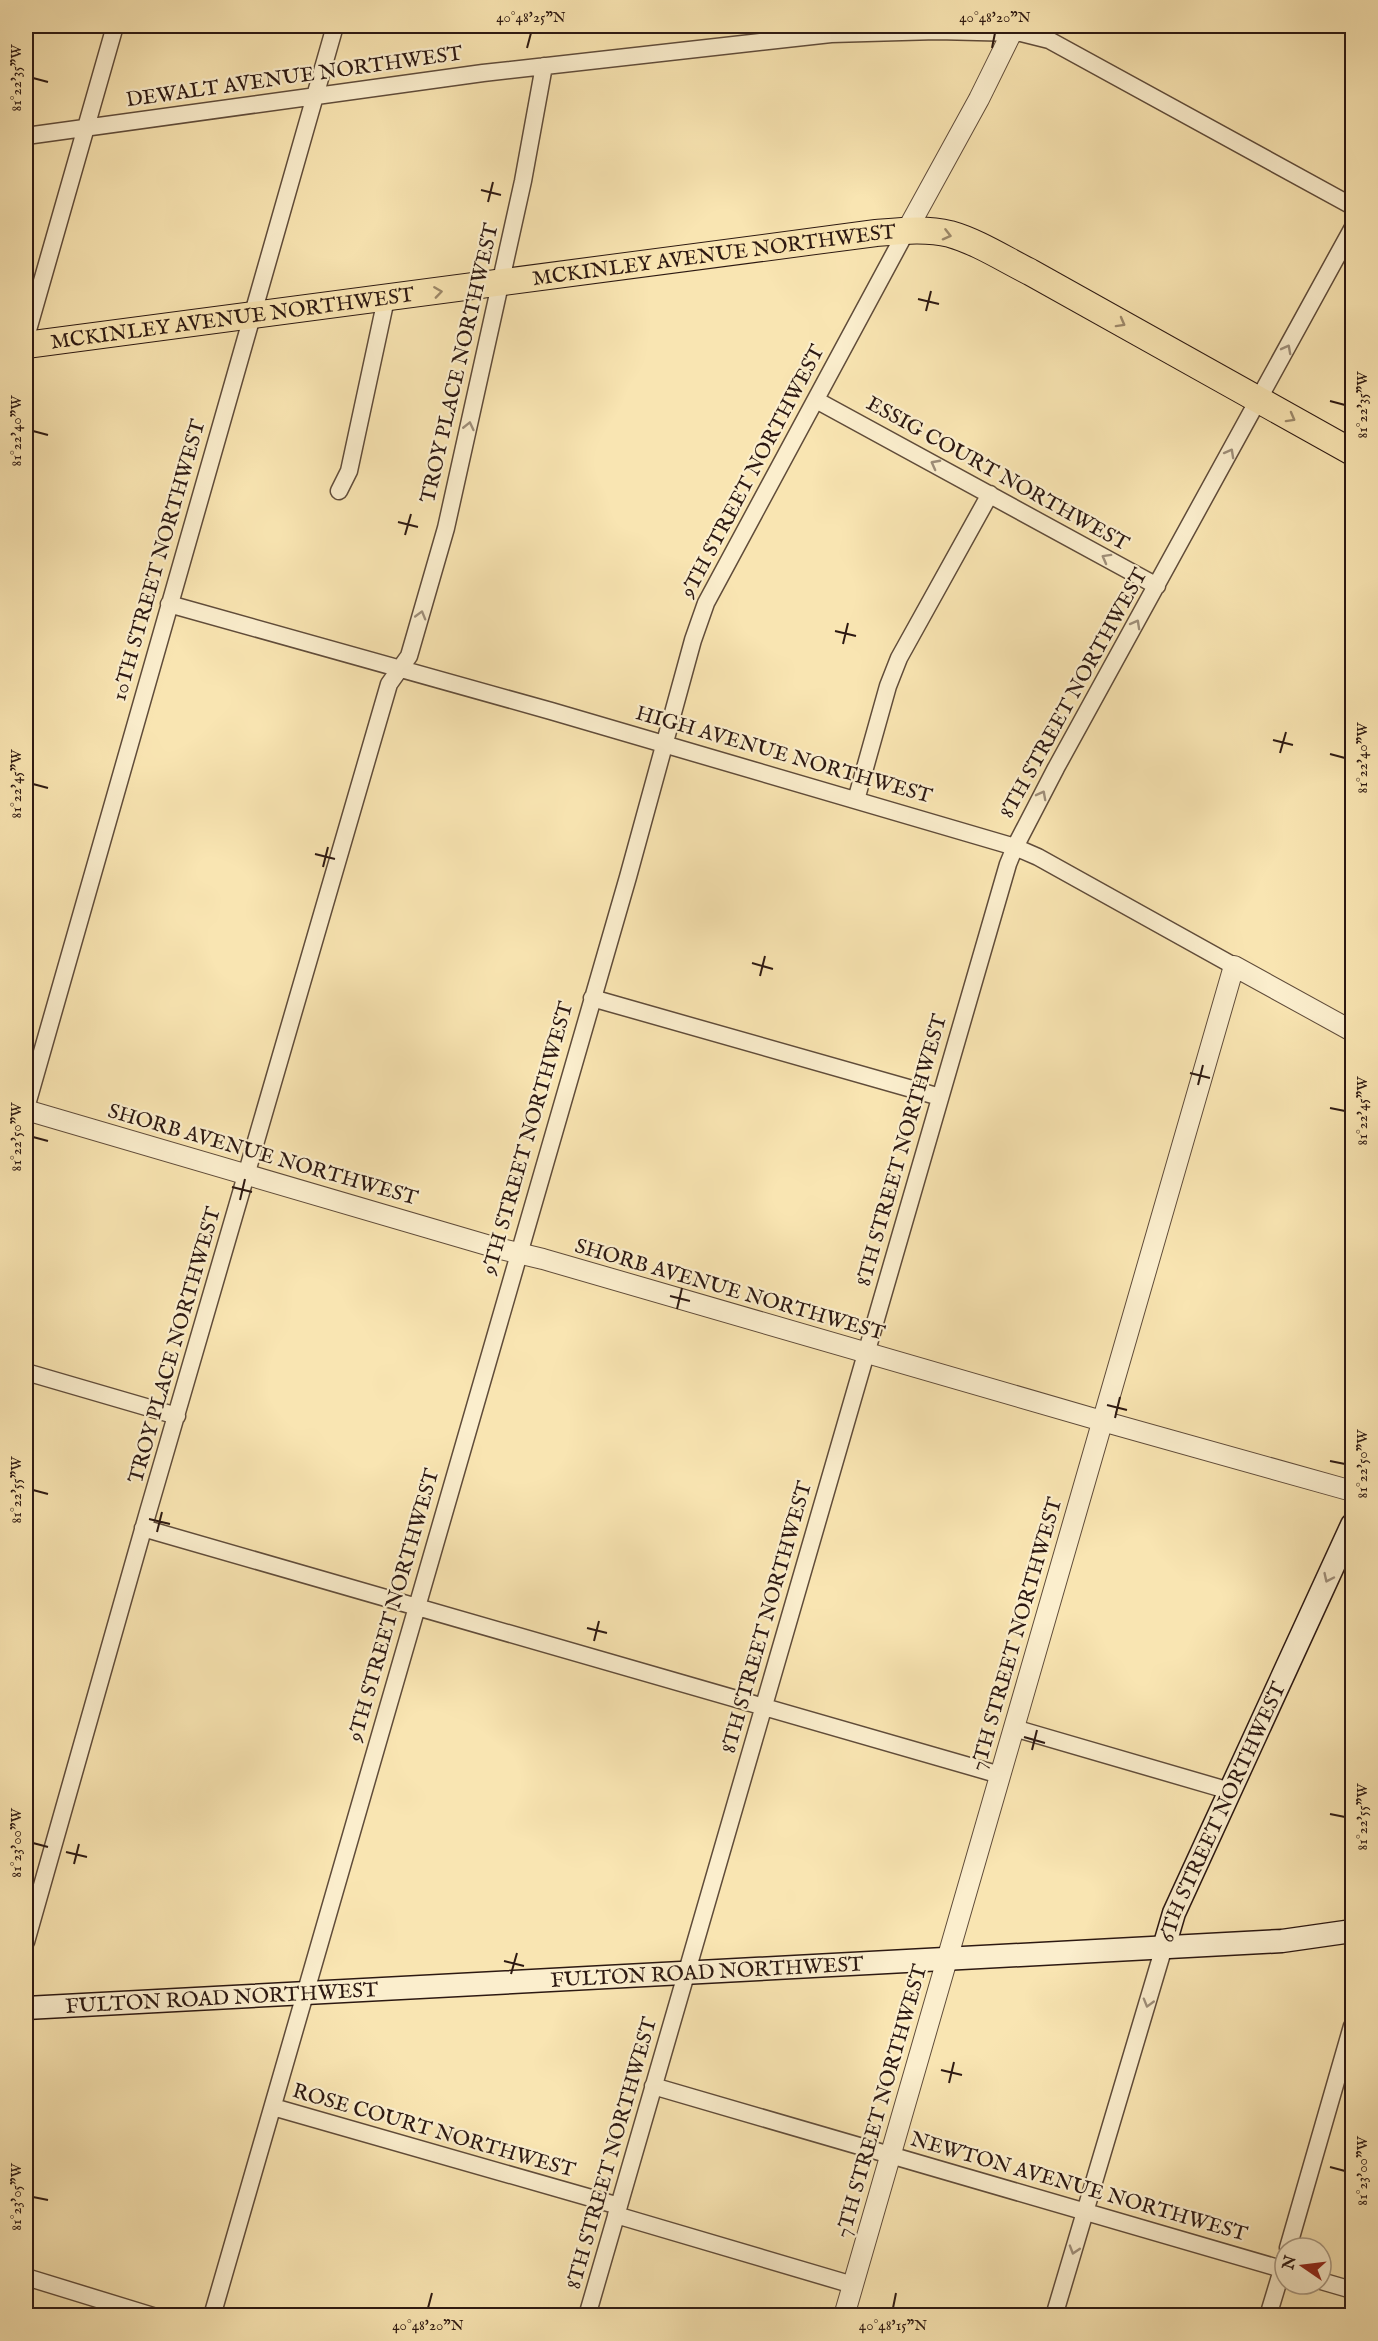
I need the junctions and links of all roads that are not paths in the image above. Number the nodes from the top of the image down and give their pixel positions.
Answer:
1 (115, 26) edge
2 (335, 26) edge
3 (1013, 29) edge
4 (544, 66) junction
5 (315, 96) junction
6 (86, 129) junction
7 (26, 136) edge
8 (1353, 207) edge
9 (1353, 229) edge
10 (907, 230) junction
11 (500, 283) junction
12 (387, 299) junction
13 (251, 315) junction
14 (26, 338) edge
15 (26, 345) edge
16 (816, 400) junction
17 (1259, 400) junction
18 (1353, 452) edge
19 (339, 491) dead end
20 (990, 494) junction
21 (1157, 586) junction
22 (169, 604) junction
23 (400, 669) junction
24 (665, 744) junction
25 (856, 801) junction
26 (1015, 847) junction
27 (1234, 966) junction
28 (592, 998) junction
29 (1353, 1031) edge
30 (940, 1097) junction
31 (26, 1109) edge
32 (247, 1174) junction
33 (519, 1253) junction
34 (865, 1353) junction
35 (26, 1372) edge
36 (177, 1416) junction
37 (1102, 1421) junction
38 (1353, 1491) edge
39 (1353, 1525) edge
40 (143, 1528) junction
41 (418, 1607) junction
42 (763, 1707) junction
43 (1014, 1728) junction
44 (1000, 1775) junction
45 (1230, 1791) junction
46 (1353, 1931) edge
47 (26, 1942) edge
48 (1164, 1947) junction
49 (947, 1958) junction
50 (686, 1974) junction
51 (306, 1993) junction
52 (26, 2008) edge
53 (1353, 2026) edge
54 (653, 2086) junction
55 (273, 2107) junction
56 (890, 2154) junction
57 (617, 2211) junction
58 (1085, 2211) junction
59 (1292, 2236) edge
60 (1273, 2263) edge
61 (26, 2277) edge
62 (1333, 2284) edge
63 (853, 2285) junction
64 (1353, 2290) edge
65 (1274, 2296) edge
66 (153, 2316) edge
67 (212, 2316) edge
68 (587, 2316) edge
69 (844, 2316) edge
70 (1054, 2316) edge
71 (1268, 2316) edge

1 - 6 street
2 - 5 street, 10TH STREET NORTHWEST
3 - 4 street, DEWALT AVENUE NORTHWEST
3 - 8 street, DEWALT AVENUE NORTHWEST
3 - 10 street, 9TH STREET NORTHWEST
4 - 5 street, DEWALT AVENUE NORTHWEST
4 - 11 street, TROY PLACE NORTHWEST
5 - 6 street, DEWALT AVENUE NORTHWEST
5 - 13 street, 10TH STREET NORTHWEST
6 - 7 street, DEWALT AVENUE NORTHWEST
6 - 14 street
17 -> 9 street, 8TH STREET NORTHWEST
10 - 11 main road, MCKINLEY AVENUE NORTHWEST
10 - 16 street, 9TH STREET NORTHWEST
10 -> 17 main road, MCKINLEY AVENUE NORTHWEST
12 -> 11 main road, MCKINLEY AVENUE NORTHWEST
23 -> 11 street, TROY PLACE NORTHWEST
12 - 13 main road, MCKINLEY AVENUE NORTHWEST
12 - 19 street
13 - 15 main road, MCKINLEY AVENUE NORTHWEST
13 - 22 street, 10TH STREET NORTHWEST
20 -> 16 street, ESSIG COURT NORTHWEST
16 - 24 street, 9TH STREET NORTHWEST
17 -> 18 main road, MCKINLEY AVENUE NORTHWEST
21 -> 17 street, 8TH STREET NORTHWEST
21 -> 20 street, ESSIG COURT NORTHWEST
20 - 25 street
26 -> 21 street, 8TH STREET NORTHWEST
22 - 23 street, HIGH AVENUE NORTHWEST
22 - 31 street, 10TH STREET NORTHWEST
23 - 24 street, HIGH AVENUE NORTHWEST
23 - 32 street, TROY PLACE NORTHWEST
24 - 25 street, HIGH AVENUE NORTHWEST
24 - 28 street, 9TH STREET NORTHWEST
25 - 26 street, HIGH AVENUE NORTHWEST
26 - 27 street, HIGH AVENUE NORTHWEST
26 - 30 street, 8TH STREET NORTHWEST
27 - 29 street, HIGH AVENUE NORTHWEST
27 - 37 street, 7TH STREET NORTHWEST
28 - 30 street
28 - 33 street, 9TH STREET NORTHWEST
30 - 34 street, 8TH STREET NORTHWEST
31 - 32 street, SHORB AVENUE NORTHWEST
32 - 33 street, SHORB AVENUE NORTHWEST
32 - 36 street, TROY PLACE NORTHWEST
33 - 34 street, SHORB AVENUE NORTHWEST
33 - 41 street, 9TH STREET NORTHWEST
34 - 37 street, SHORB AVENUE NORTHWEST
34 - 42 street, 8TH STREET NORTHWEST
35 - 36 street
36 - 40 street, TROY PLACE NORTHWEST
37 - 38 street, SHORB AVENUE NORTHWEST
37 - 43 street, 7TH STREET NORTHWEST
39 -> 45 main road, 6TH STREET NORTHWEST
40 - 41 street
40 - 47 street, TROY PLACE NORTHWEST
41 - 42 street
41 - 51 street, 9TH STREET NORTHWEST
42 - 44 street
42 - 50 street, 8TH STREET NORTHWEST
43 - 44 street, 7TH STREET NORTHWEST
43 - 45 street
44 - 49 street, 7TH STREET NORTHWEST
45 - 48 main road, 6TH STREET NORTHWEST
46 - 48 main road, FULTON ROAD NORTHWEST
48 - 49 main road, FULTON ROAD NORTHWEST
48 -> 58 street, 6TH STREET NORTHWEST
49 - 50 main road, FULTON ROAD NORTHWEST
49 - 56 street, 7TH STREET NORTHWEST
50 - 51 main road, FULTON ROAD NORTHWEST
50 - 54 street, 8TH STREET NORTHWEST
51 - 52 main road, FULTON ROAD NORTHWEST
51 - 55 street, 9TH STREET NORTHWEST
53 - 59 street
54 - 56 street, NEWTON AVENUE NORTHWEST
54 - 57 street, 8TH STREET NORTHWEST
55 - 57 street, ROSE COURT NORTHWEST
55 - 67 street, 9TH STREET NORTHWEST
56 - 58 street, NEWTON AVENUE NORTHWEST
56 - 63 street, 7TH STREET NORTHWEST
57 - 63 street, ROSE COURT NORTHWEST
57 - 68 street, 8TH STREET NORTHWEST
58 - 60 street, NEWTON AVENUE NORTHWEST
58 -> 70 street, 6TH STREET NORTHWEST
61 - 66 street
62 - 64 street
63 - 69 street, 7TH STREET NORTHWEST
65 - 71 street

